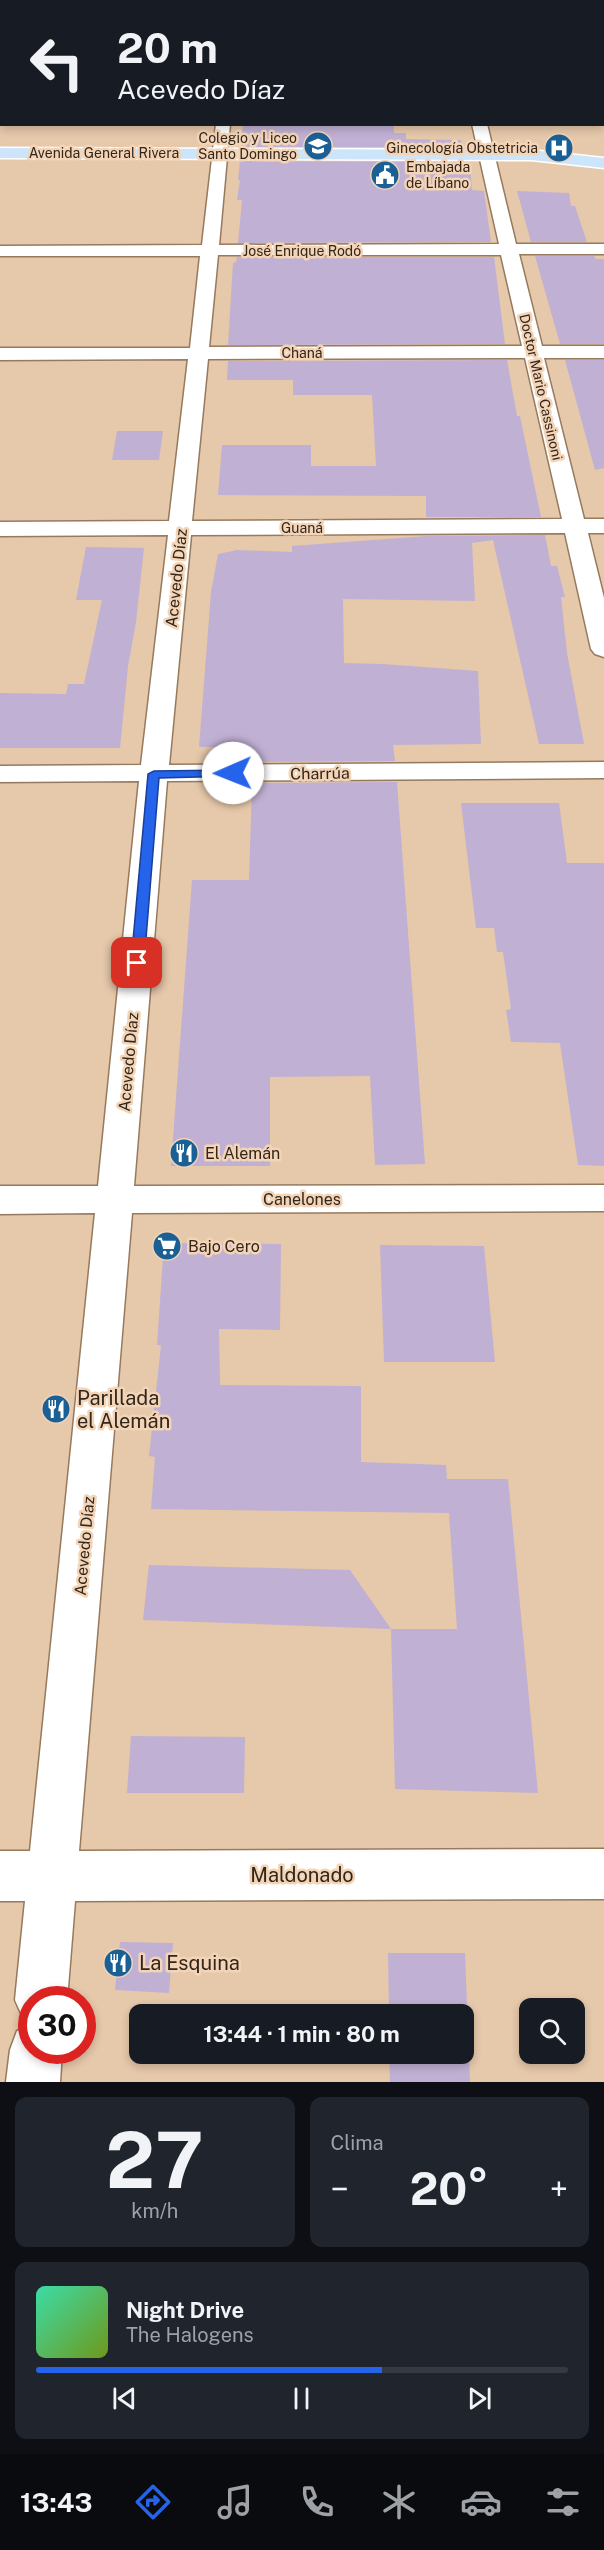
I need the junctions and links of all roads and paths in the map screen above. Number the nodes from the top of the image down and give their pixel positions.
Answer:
1 (480, 126) edge
2 (221, 139) edge
3 (0, 153) edge
4 (487, 155) junction
5 (604, 163) edge
6 (604, 249) edge
7 (509, 250) junction
8 (0, 251) edge
9 (209, 251) junction
10 (532, 352) junction
11 (604, 352) edge
12 (200, 353) junction
13 (0, 354) edge
14 (575, 526) junction
15 (604, 526) edge
16 (0, 529) edge
17 (181, 529) junction
18 (604, 649) edge
19 (604, 770) edge
20 (0, 774) edge
21 (154, 774) junction
22 (604, 1198) edge
23 (116, 1199) junction
24 (0, 1200) edge
25 (604, 1874) edge
26 (0, 1876) edge
27 (54, 1877) junction
28 (42, 1986) edge
29 (35, 2064) edge
30 (33, 2082) edge

1 - 4 street, Doctor Mario Cassinoni
2 - 3 main road, Avenida General Rivera
2 - 4 main road, Avenida General Rivera
2 - 9 street, Acevedo Díaz
4 - 5 main road, Avenida General Rivera
4 - 7 street, Doctor Mario Cassinoni
6 - 7 street, José Enrique Rodó
7 - 9 street, José Enrique Rodó
7 - 10 street, Doctor Mario Cassinoni
8 - 9 street, José Enrique Rodó
9 - 12 street, Acevedo Díaz
10 - 11 street, Chaná
10 - 12 street, Chaná
10 - 14 street, Doctor Mario Cassinoni
12 - 13 street, Chaná
12 - 17 street, Acevedo Díaz
14 - 15 street, Guaná
14 - 17 street, Guaná
14 - 18 street, Doctor Mario Cassinoni
16 - 17 street, Guaná
17 - 21 street, Acevedo Díaz
19 - 21 street, Charrúa
20 - 21 street, Charrúa
21 - 23 street, Acevedo Díaz
22 - 23 street, Canelones
23 - 24 street, Canelones
23 - 27 street, Acevedo Díaz
25 - 27 street, Maldonado
26 - 27 street, Maldonado
27 - 28 street, Acevedo Díaz
29 - 30 street

